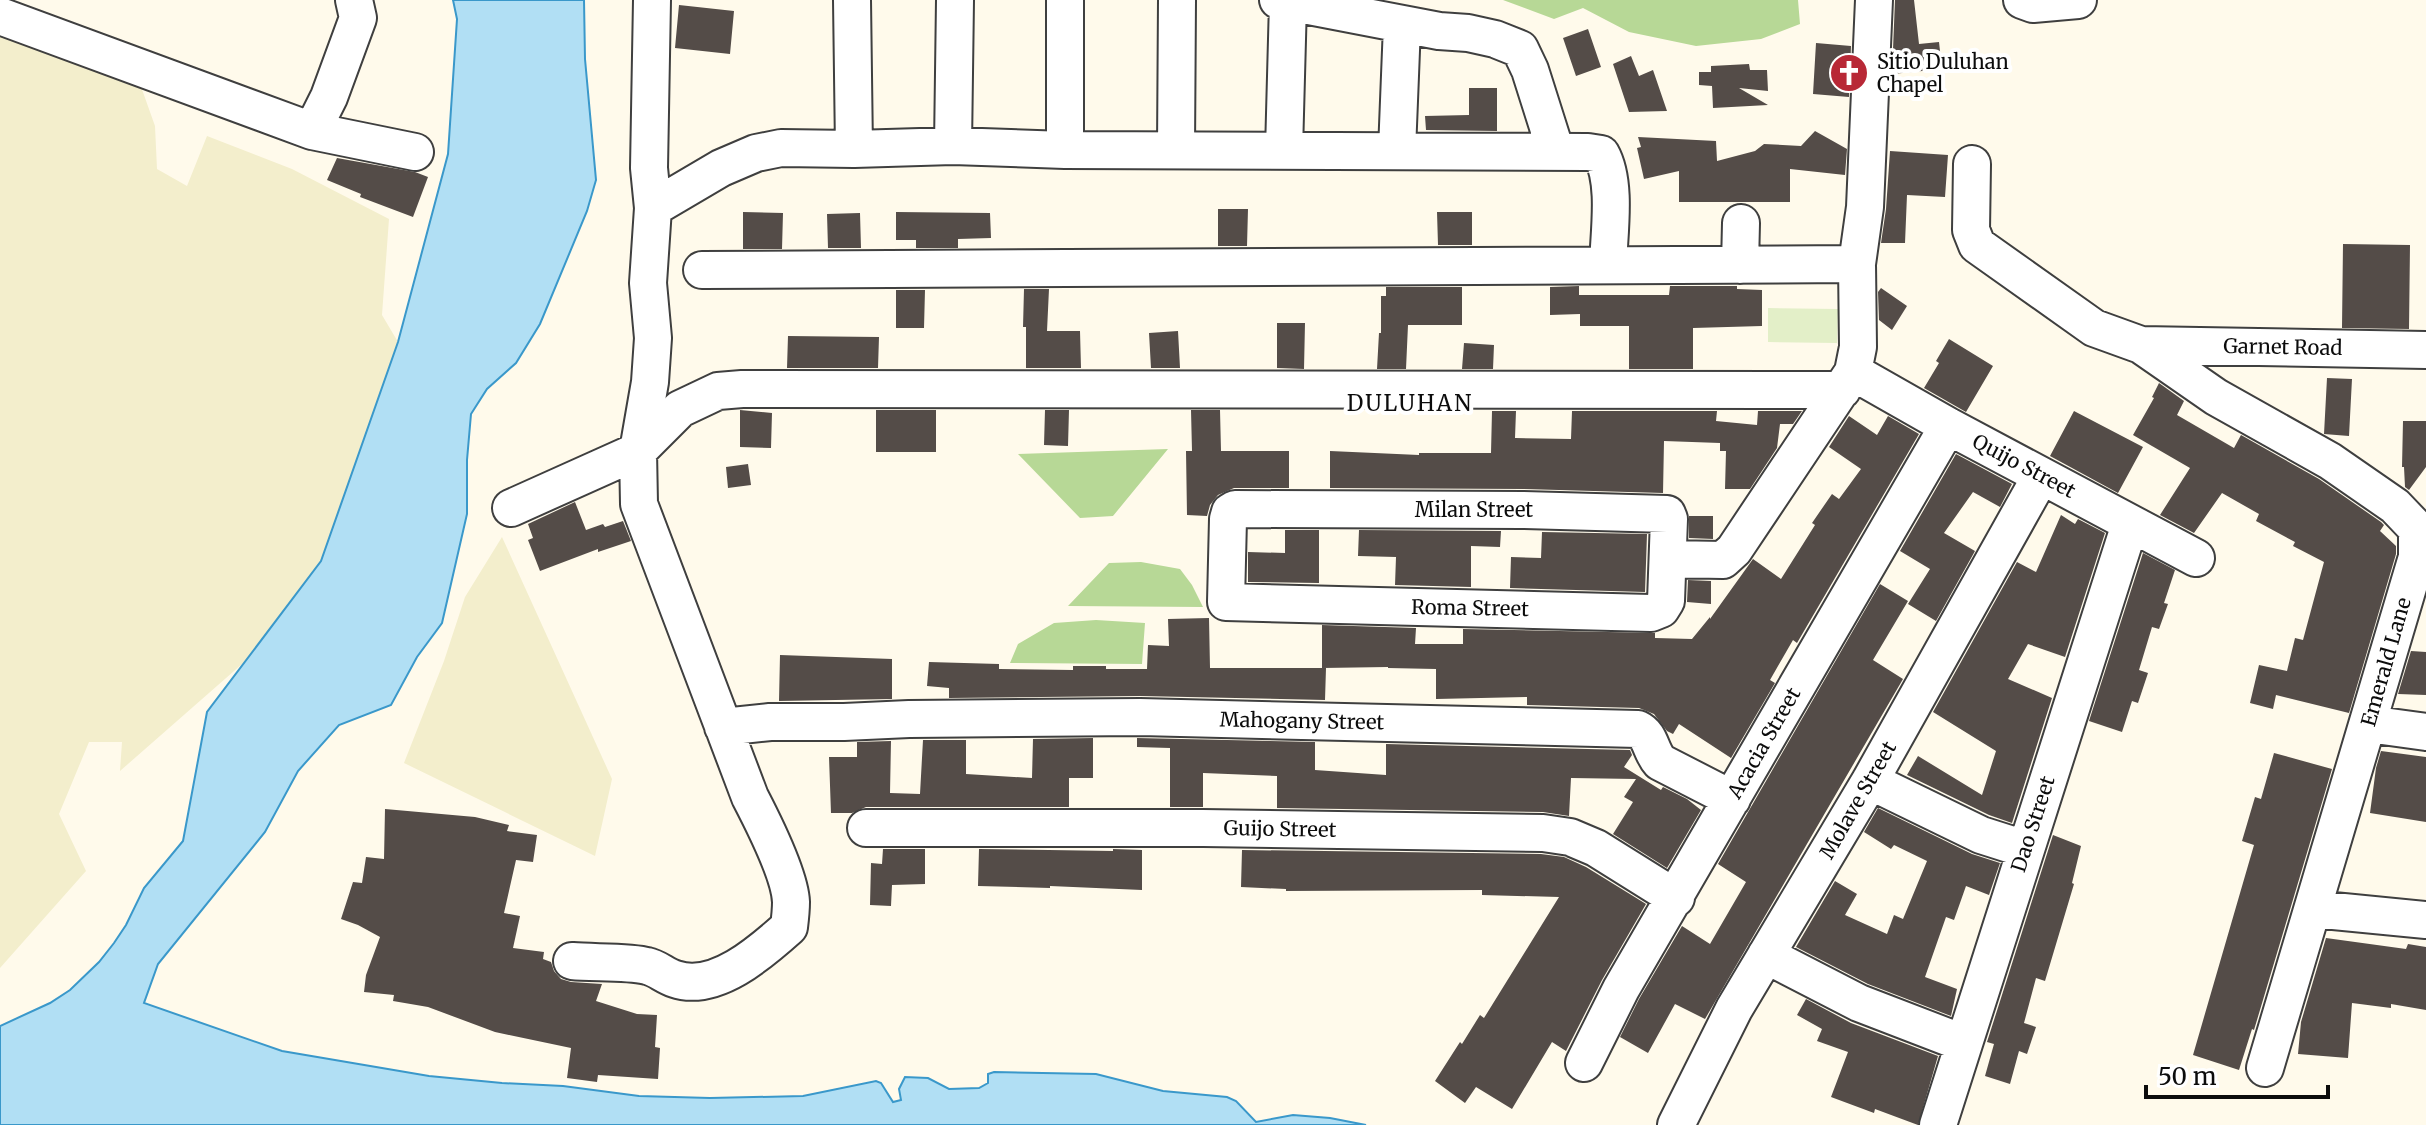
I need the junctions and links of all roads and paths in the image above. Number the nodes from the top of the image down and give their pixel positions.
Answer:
1 (354, 0) edge
2 (652, 0) edge
3 (852, 0) edge
4 (955, 0) edge
5 (1065, 0) edge
6 (1177, 0) edge
7 (1874, 0) edge
8 (2022, 0) edge
9 (2078, 0) edge
10 (1283, 1) edge
11 (0, 16) edge
12 (1402, 25) junction
13 (312, 131) junction
14 (953, 146) junction
15 (854, 149) junction
16 (1176, 149) junction
17 (1065, 150) junction
18 (1284, 151) junction
19 (1397, 151) junction
20 (415, 152) dead end
21 (1556, 152) junction
22 (1972, 164) dead end
23 (653, 208) junction
24 (1741, 223) dead end
25 (1857, 264) junction
26 (1608, 265) junction
27 (1740, 265) junction
28 (702, 270) dead end
29 (2141, 345) junction
30 (2426, 350) edge
31 (1848, 381) junction
32 (1948, 426) junction
33 (638, 451) junction
34 (2041, 476) junction
35 (511, 508) dead end
36 (2130, 524) junction
37 (2421, 557) edge
38 (2196, 558) dead end
39 (1668, 559) junction
40 (1226, 602) joint
41 (2368, 724) junction
42 (723, 727) junction
43 (2426, 732) edge
44 (1870, 781) junction
45 (1732, 799) junction
46 (866, 828) dead end
47 (2025, 849) junction
48 (1676, 898) junction
49 (2313, 909) junction
50 (2426, 920) edge
51 (1766, 955) junction
52 (572, 961) dead end
53 (1963, 1043) junction
54 (1584, 1063) dead end
55 (2265, 1068) dead end
56 (1676, 1125) edge
57 (1938, 1125) edge

1 - 13 street
2 - 23 street
3 - 15 street
4 - 14 street
5 - 17 street
6 - 16 street
7 - 25 street
8 - 9 street
10 - 12 street
10 - 18 street
11 - 13 street
12 - 19 street
12 - 21 street
13 - 20 street
14 - 15 street
14 - 17 street
15 - 23 street
16 - 17 street
16 - 18 street
18 - 19 street
19 - 21 street
21 - 26 street
22 - 29 street
23 - 33 street
24 - 27 street
25 - 27 street
25 - 31 street
26 - 27 street
26 - 28 street
29 - 30 street, Garnet Road
29 - 37 street, Emerald Lane
31 - 32 street, Quijo Street
31 - 33 street
31 - 39 street
32 - 34 street, Quijo Street
32 - 45 street, Acacia Street
33 - 35 street
33 - 42 street
34 - 36 street, Quijo Street
34 - 44 street, Molave Street
36 - 38 street, Quijo Street
36 - 47 street, Dao Street
37 - 41 street, Emerald Lane
39 - 40 street, Roma Street
39 - 40 street, Milan Street
41 - 43 street
41 - 49 street, Emerald Lane
42 - 45 street, Mahogany Street
42 - 52 street
44 - 47 street
44 - 51 street, Molave Street
45 - 48 street, Acacia Street
46 - 48 street, Guijo Street
47 - 53 street, Dao Street
48 - 54 street, Acacia Street
49 - 50 street
49 - 55 street, Emerald Lane
51 - 53 street
51 - 56 street, Molave Street
53 - 57 street, Dao Street

